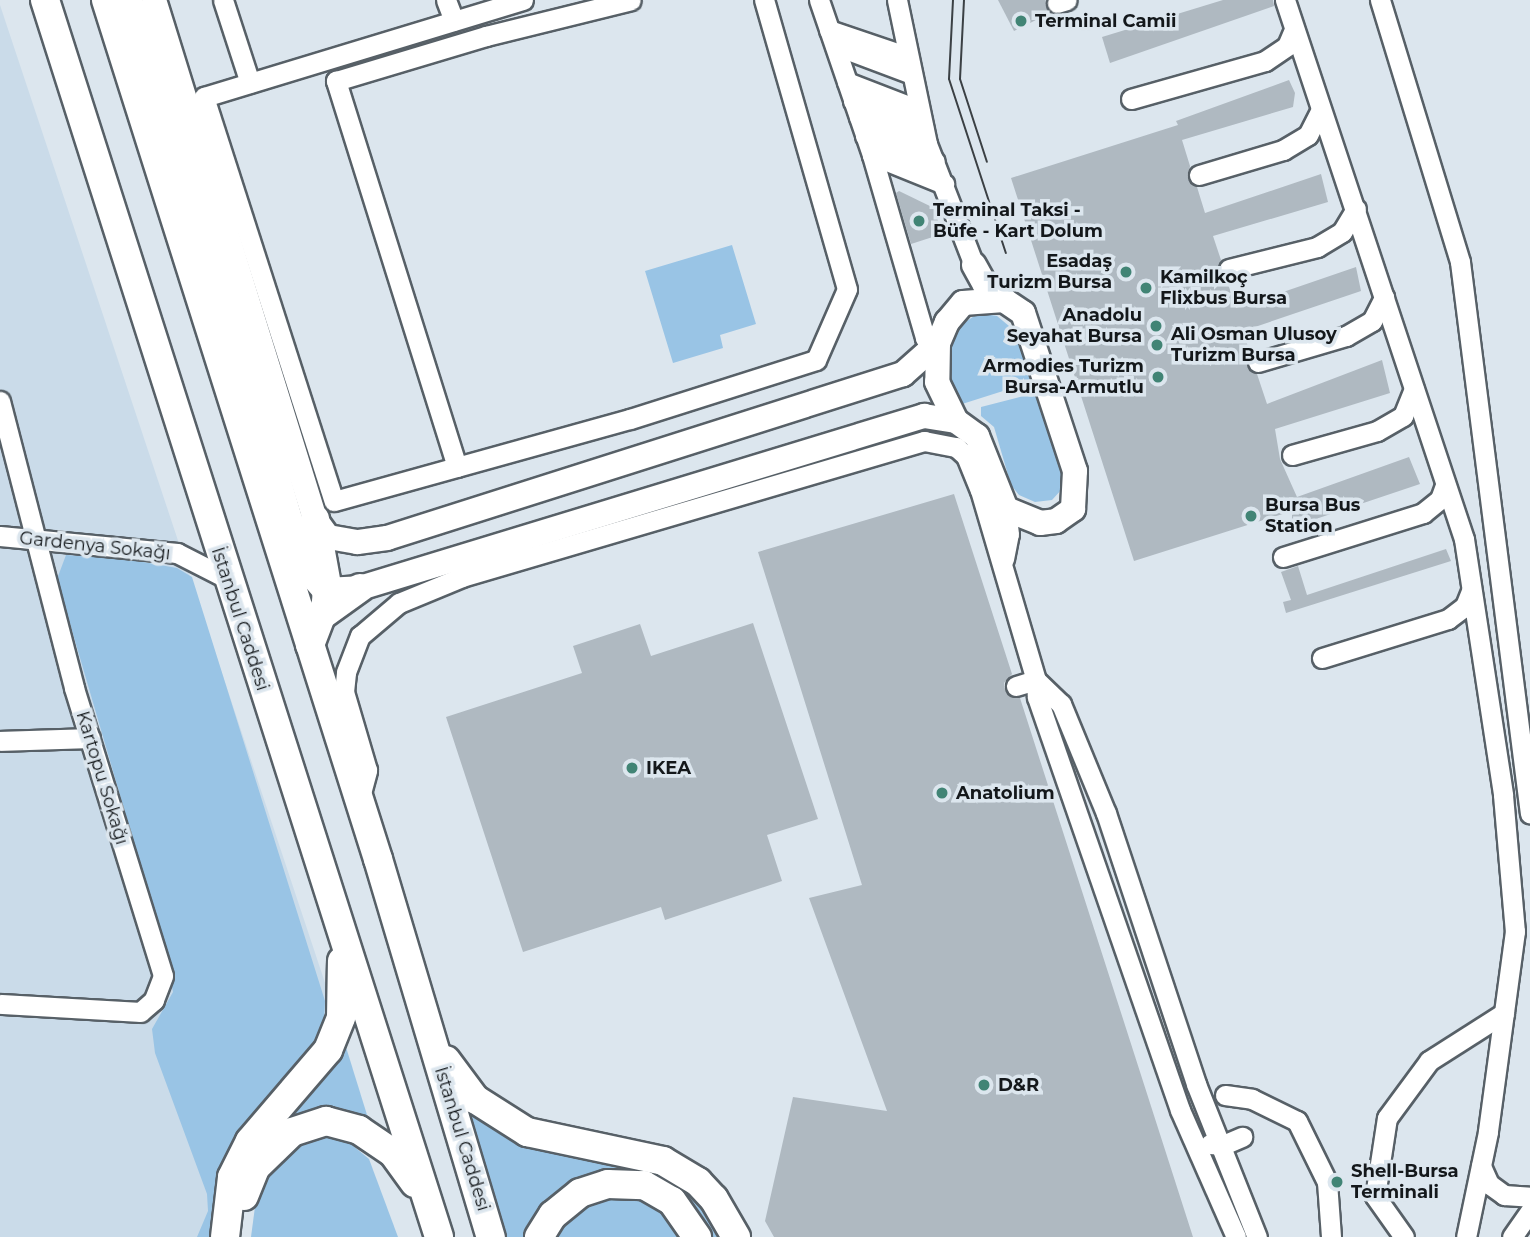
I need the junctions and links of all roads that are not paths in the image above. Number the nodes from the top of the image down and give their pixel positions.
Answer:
1 (45, 0) edge
2 (106, 0) edge
3 (130, 0) edge
4 (154, 0) edge
5 (223, 0) edge
6 (446, 0) edge
7 (523, 0) edge
8 (631, 0) edge
9 (764, 0) edge
10 (819, 0) edge
11 (897, 0) edge
12 (1285, 0) edge
13 (1380, 0) edge
14 (454, 21) junction
15 (1293, 32) junction
16 (834, 46) junction
17 (909, 73) junction
18 (847, 82) junction
19 (250, 83) junction
20 (1131, 99) dead end
21 (1321, 110) junction
22 (859, 118) junction
23 (926, 136) junction
24 (872, 155) junction
25 (1199, 175) dead end
26 (944, 184) junction
27 (1356, 209) junction
28 (974, 265) junction
29 (1229, 270) dead end
30 (1384, 297) junction
31 (1004, 300) junction
32 (962, 303) junction
33 (938, 343) junction
34 (1258, 362) dead end
35 (1414, 389) junction
36 (0, 401) edge
37 (956, 421) junction
38 (1292, 455) dead end
39 (457, 467) junction
40 (1445, 485) junction
41 (1006, 509) junction
42 (315, 519) junction
43 (0, 536) edge
44 (36, 539) junction
45 (1283, 557) dead end
46 (1004, 565) junction
47 (226, 578) junction
48 (360, 588) joint
49 (1471, 591) junction
50 (324, 603) junction
51 (310, 645) junction
52 (1322, 658) dead end
53 (1027, 691) junction
54 (90, 737) junction
55 (0, 741) edge
56 (359, 801) junction
57 (1530, 814) edge
58 (335, 909) junction
59 (0, 1004) edge
60 (1504, 1013) junction
61 (430, 1035) junction
62 (1225, 1095) dead end
63 (1242, 1137) dead end
64 (1198, 1143) junction
65 (1223, 1145) junction
66 (1481, 1166) junction
67 (1530, 1197) edge
68 (429, 1202) junction
69 (1530, 1211) edge
70 (225, 1237) edge
71 (243, 1237) edge
72 (439, 1237) edge
73 (491, 1237) edge
74 (539, 1237) edge
75 (697, 1237) edge
76 (736, 1237) edge
77 (1236, 1237) edge
78 (1256, 1237) edge
79 (1331, 1237) edge
80 (1404, 1237) edge
81 (1466, 1237) edge
82 (1512, 1237) edge

1 - 47 highway, İstanbul Caddesi
2 - 51 highway, İstanbul Caddesi
3 - 50 main road
4 - 42 main road
5 - 19 street
6 - 14 street
7 - 14 street
8 - 39 street
9 - 39 street
10 - 16 street
11 - 17 street
12 - 15 street
13 - 57 street
14 - 19 street
15 - 20 street
15 - 21 street
16 - 17 street
16 - 17 street
16 - 18 street
17 - 23 street
18 - 22 street
18 - 23 street
19 - 39 street
21 - 25 street
21 - 27 street
22 - 23 street
22 - 23 street
22 - 24 street
23 - 26 street
24 - 26 street
24 - 33 street
26 - 28 street
27 - 29 street
27 - 30 street
28 - 31 main road
28 - 32 main road
30 - 34 street
30 - 35 street
31 - 32 main road
31 - 41 main road
32 - 33 main road
33 - 37 main road
33 - 42 main road
35 - 38 street
35 - 40 street
36 - 44 street, Kartopu Sokağı
37 - 41 main road
37 - 48 main road
40 - 45 street
40 - 49 street
41 - 46 street
42 - 50 highway
43 - 44 street, Gardenya Sokağı
44 - 47 street, Gardenya Sokağı
44 - 54 street, Kartopu Sokağı
46 - 53 street
46 - 56 street
47 - 58 highway, İstanbul Caddesi
48 - 50 highway
49 - 52 street
49 - 60 street
50 - 51 highway
51 - 56 highway, İstanbul Caddesi
53 - 64 street
53 - 65 street
54 - 55 street
54 - 59 street, Kartopu Sokağı
56 - 61 highway, İstanbul Caddesi
58 - 68 highway, İstanbul Caddesi
58 - 70 highway
60 - 66 street
60 - 80 street
61 - 73 highway, İstanbul Caddesi
61 - 76 highway
62 - 79 street
63 - 65 street
64 - 65 street
64 - 77 street
65 - 78 street
66 - 67 street
66 - 81 street
68 - 71 highway
68 - 72 highway, İstanbul Caddesi
69 - 82 street
74 - 75 highway

